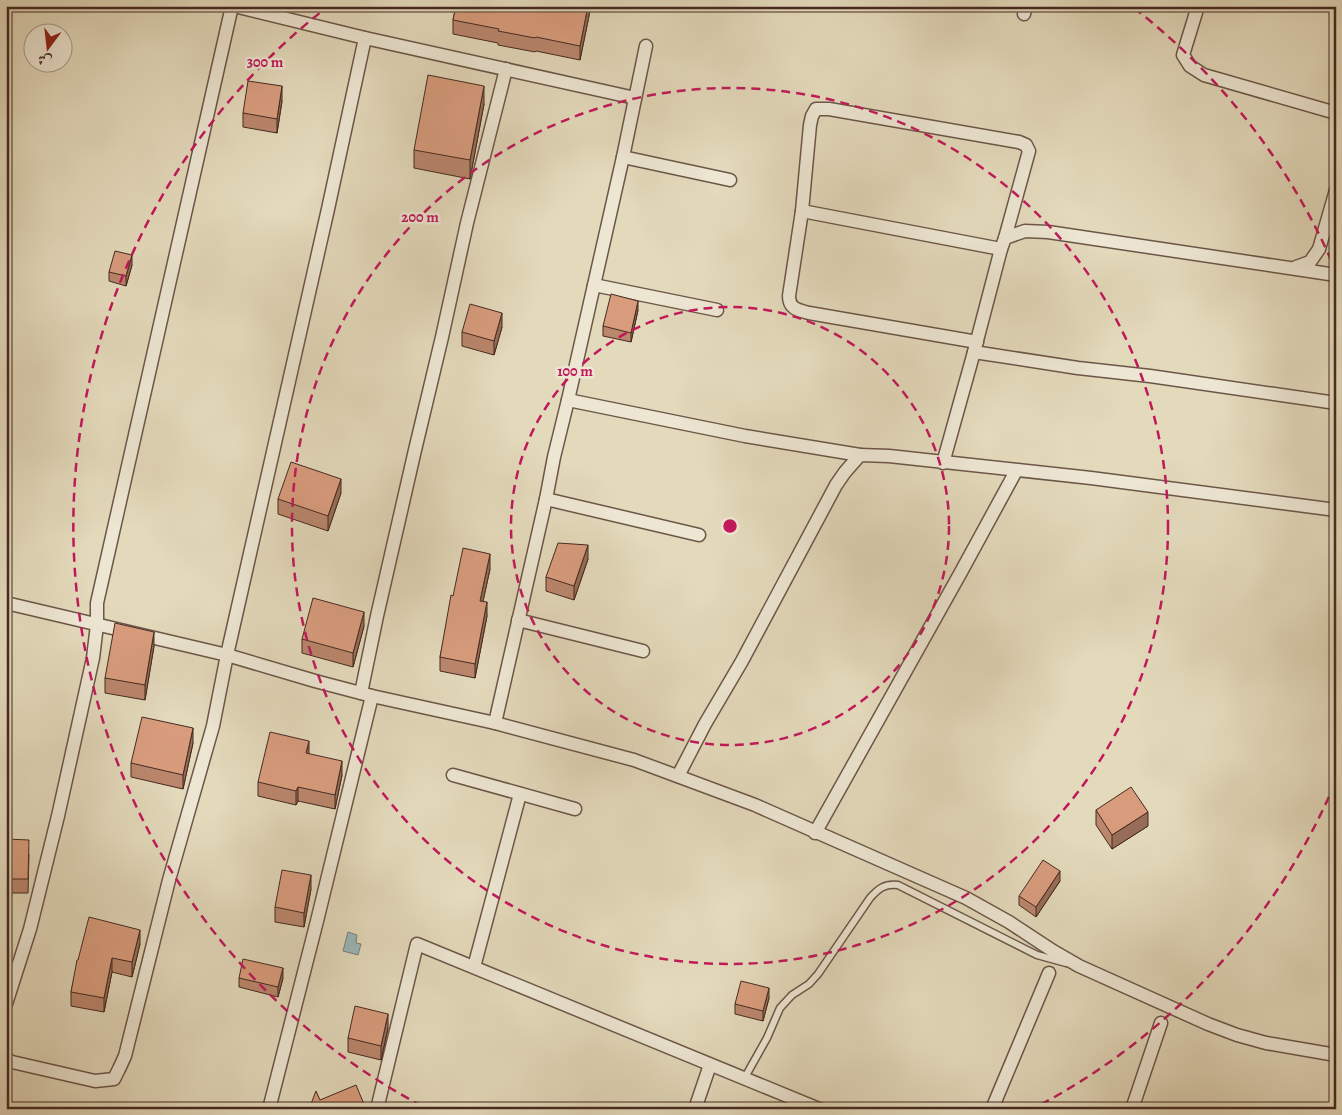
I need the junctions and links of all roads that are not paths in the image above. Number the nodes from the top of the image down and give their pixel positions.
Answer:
1 (233, 6) edge
2 (1198, 6) edge
3 (365, 38) junction
4 (646, 46) dead end
5 (506, 69) junction
6 (635, 98) junction
7 (1336, 113) edge
8 (623, 157) junction
9 (730, 180) dead end
10 (1336, 190) edge
11 (802, 211) junction
12 (1003, 244) junction
13 (1293, 268) junction
14 (1336, 275) edge
15 (594, 285) junction
16 (718, 310) dead end
17 (976, 347) junction
18 (568, 400) junction
19 (1336, 403) edge
20 (860, 455) junction
21 (943, 462) junction
22 (1016, 471) junction
23 (546, 499) junction
24 (1336, 510) edge
25 (699, 535) dead end
26 (6, 603) edge
27 (518, 620) junction
28 (97, 626) junction
29 (643, 651) dead end
30 (227, 655) junction
31 (367, 694) junction
32 (495, 723) junction
33 (453, 775) dead end
34 (678, 776) junction
35 (520, 794) junction
36 (575, 809) dead end
37 (815, 832) junction
38 (1079, 966) junction
39 (474, 967) junction
40 (1049, 973) dead end
41 (6, 1004) edge
42 (1161, 1023) dead end
43 (1336, 1055) edge
44 (6, 1059) edge
45 (710, 1065) junction
46 (744, 1079) junction
47 (269, 1109) edge
48 (377, 1109) edge
49 (694, 1109) edge
50 (820, 1109) edge
51 (992, 1109) edge
52 (1132, 1109) edge

1 - 3 street
1 - 28 street
2 - 7 street
3 - 5 street
3 - 30 street
4 - 6 street
5 - 6 street
5 - 31 street
6 - 8 street
8 - 9 street
8 - 15 street
10 - 13 street
11 - 12 street
11 - 12 street
11 - 17 street
12 - 13 street
12 - 17 street
13 - 14 street
15 - 16 street
15 - 18 street
17 - 19 street
17 - 21 street
18 - 20 street
18 - 23 street
20 - 21 street
20 - 34 street
21 - 22 street
22 - 24 street
22 - 37 street
23 - 25 street
23 - 27 street
26 - 28 street
27 - 29 street
27 - 32 street
28 - 30 street
28 - 41 street
30 - 31 street
30 - 44 street
31 - 32 street
31 - 47 street
32 - 34 street
33 - 35 street
34 - 37 street
35 - 36 street
35 - 39 street
37 - 38 street
38 - 43 street
38 - 46 lane
39 - 45 street
39 - 48 street
40 - 51 street
42 - 52 street
45 - 46 street
45 - 49 street
46 - 50 street

